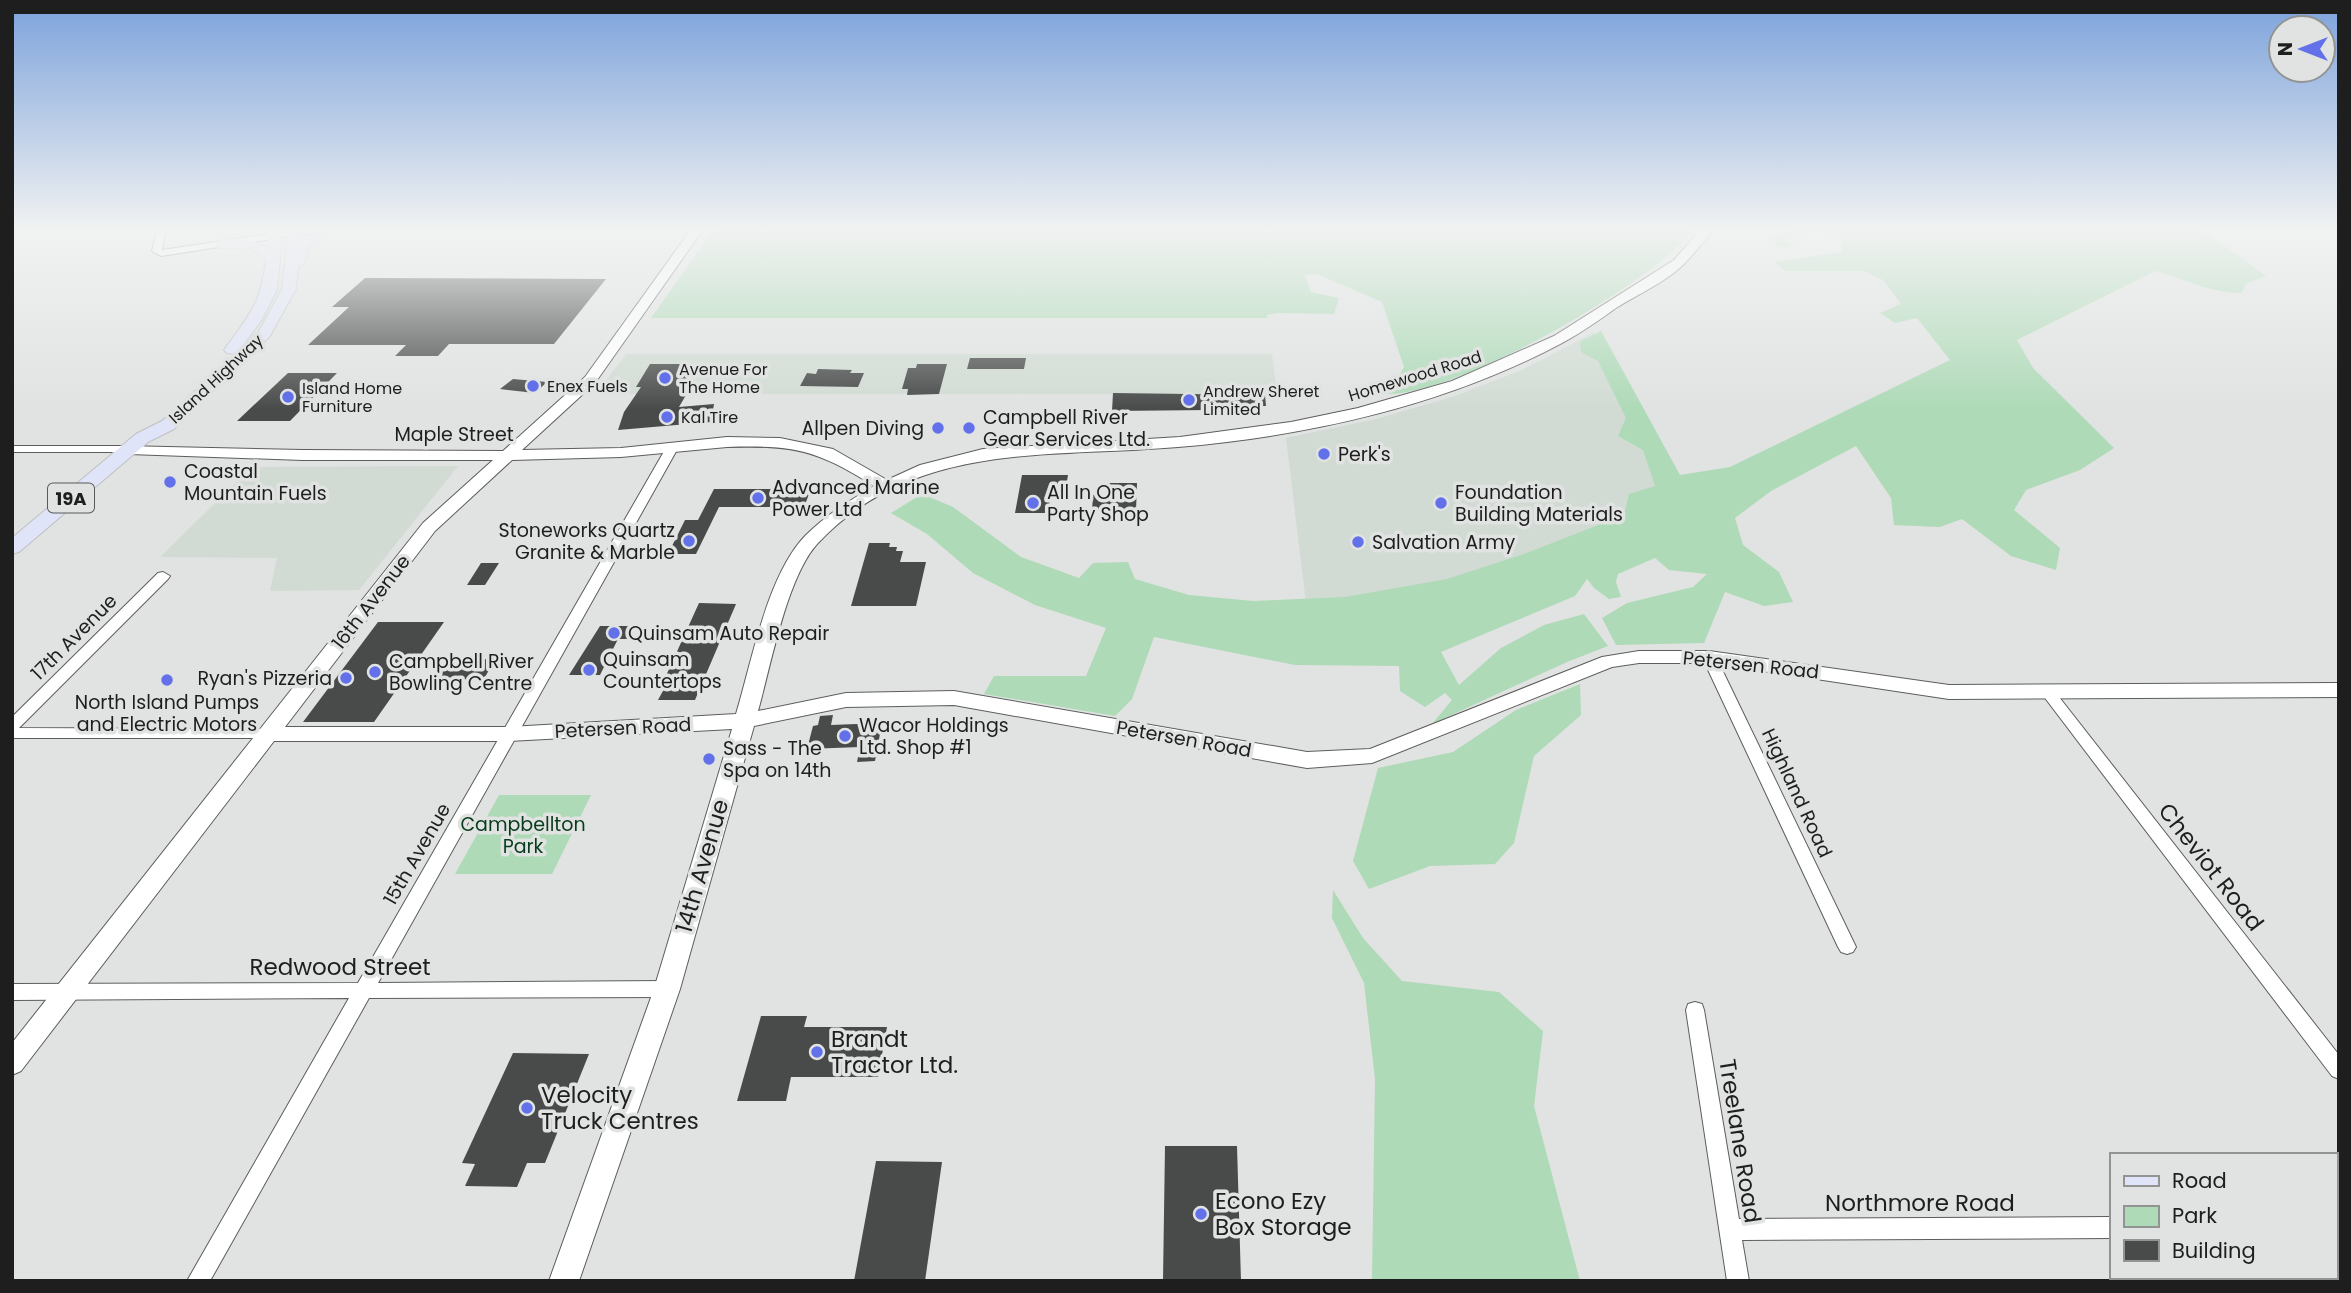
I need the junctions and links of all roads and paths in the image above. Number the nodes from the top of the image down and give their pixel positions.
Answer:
1 (270, 288) edge
2 (655, 288) edge
3 (1638, 288) edge
4 (289, 289) edge
5 (136, 443) junction
6 (672, 448) junction
7 (12, 449) edge
8 (509, 454) junction
9 (886, 486) junction
10 (12, 548) edge
11 (163, 576) dead end
12 (1709, 657) junction
13 (2339, 690) edge
14 (2047, 691) junction
15 (743, 721) junction
16 (12, 726) edge
17 (12, 733) edge
18 (268, 734) junction
19 (509, 734) junction
20 (1847, 947) dead end
21 (667, 989) junction
22 (363, 991) junction
23 (12, 992) edge
24 (67, 992) junction
25 (1695, 1010) dead end
26 (12, 1063) edge
27 (2339, 1070) edge
28 (2110, 1228) edge
29 (1729, 1230) junction
30 (198, 1281) edge
31 (564, 1281) edge
32 (1738, 1281) edge

1 - 5 main road, Island Highway / 19A
2 - 8 street, 16th Avenue
3 - 9 street, Homewood Road
4 - 5 main road, Island Highway / 19A
5 - 7 street, Maple Street
5 - 8 street, Maple Street
5 - 10 main road, Island Highway / 19A
6 - 8 street, Maple Street
6 - 9 street, Maple Street
6 - 19 street, 15th Avenue
8 - 18 street, 16th Avenue
9 - 15 street, 14th Avenue
11 - 16 street, 17th Avenue
12 - 14 street, Petersen Road
12 - 15 street, Petersen Road
12 - 20 street, Highland Road
13 - 14 street, Petersen Road
14 - 27 street, Cheviot Road
15 - 19 street, Petersen Road
15 - 21 street, 14th Avenue
17 - 18 street, Petersen Road
18 - 19 street, Petersen Road
18 - 24 street, 16th Avenue
19 - 22 street, 15th Avenue
21 - 22 street, Redwood Street
21 - 31 street, 14th Avenue
22 - 24 street, Redwood Street
22 - 30 street, 15th Avenue
23 - 24 street, Redwood Street
24 - 26 street, 16th Avenue
25 - 29 street, Treelane Road
28 - 29 street, Northmore Road
29 - 32 street, Treelane Road

